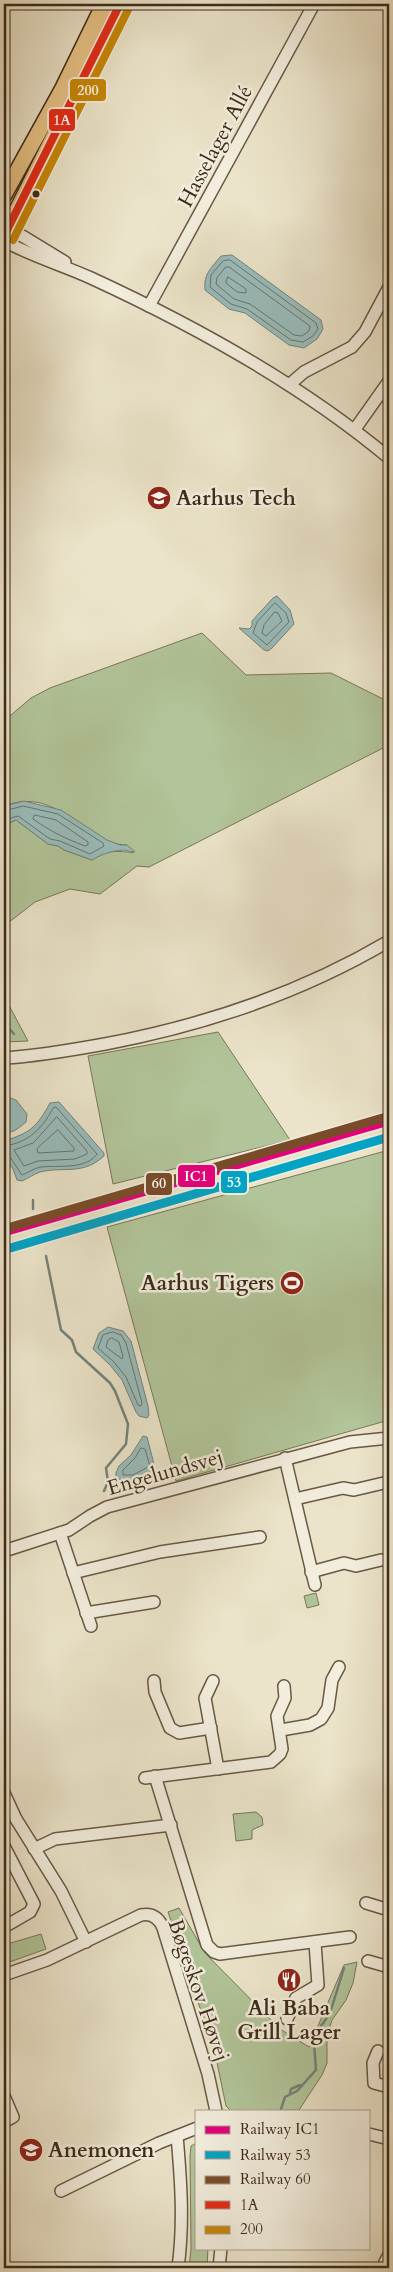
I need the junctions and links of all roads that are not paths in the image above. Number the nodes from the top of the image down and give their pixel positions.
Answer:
1 (104, 4) edge
2 (120, 4) edge
3 (314, 4) edge
4 (4, 196) edge
5 (5, 233) edge
6 (389, 287) edge
7 (149, 306) junction
8 (389, 381) edge
9 (289, 385) junction
10 (354, 429) junction
11 (389, 458) edge
12 (389, 941) edge
13 (4, 1058) edge
14 (389, 1438) edge
15 (285, 1458) junction
16 (388, 1482) dead end
17 (294, 1500) junction
18 (60, 1533) junction
19 (260, 1537) dead end
20 (4, 1551) edge
21 (381, 1560) dead end
22 (311, 1572) junction
23 (73, 1573) junction
24 (315, 1586) dead end
25 (154, 1602) dead end
26 (86, 1613) junction
27 (91, 1626) dead end
28 (339, 1667) dead end
29 (154, 1681) dead end
30 (213, 1681) dead end
31 (284, 1686) dead end
32 (210, 1728) junction
33 (281, 1730) junction
34 (218, 1769) junction
35 (4, 1793) edge
36 (171, 1825) junction
37 (4, 1846) edge
38 (34, 1849) junction
39 (366, 1903) dead end
40 (389, 1910) edge
41 (4, 1927) edge
42 (350, 1938) dead end
43 (86, 1942) junction
44 (315, 1943) junction
45 (368, 1961) dead end
46 (389, 1967) edge
47 (4, 1975) edge
48 (287, 2019) dead end
49 (378, 2051) dead end
50 (389, 2087) edge
51 (4, 2096) edge
52 (216, 2110) edge
53 (4, 2122) edge
54 (195, 2129) edge
55 (370, 2134) edge
56 (177, 2136) junction
57 (389, 2139) edge
58 (60, 2192) dead end
59 (221, 2250) edge
60 (178, 2268) edge
61 (220, 2268) edge

1 - 4 main road
2 - 5 main road
3 - 7 street, Hasselager Allé
5 - 7 street
6 - 9 street
7 - 9 street
8 - 10 street
9 - 10 street
10 - 11 street
12 - 13 street
14 - 15 street, Engelundsvej
15 - 17 street
15 - 18 street, Engelundsvej
16 - 17 street
17 - 22 street
18 - 20 street, Engelundsvej
18 - 23 street
19 - 23 street
21 - 22 street
22 - 24 street
23 - 26 street
25 - 26 street
26 - 27 street
28 - 33 street
29 - 32 street
30 - 32 street
31 - 33 street
32 - 34 street
33 - 34 street
34 - 36 street
35 - 38 street
36 - 38 street
36 - 44 street
37 - 41 street
38 - 43 street
39 - 40 street
42 - 44 street
43 - 47 street
43 - 52 street, Bøgeskov Høvej
44 - 48 street
45 - 46 street
49 - 50 street
51 - 53 street
54 - 56 street
55 - 57 street
56 - 58 street
56 - 60 street
59 - 61 street

